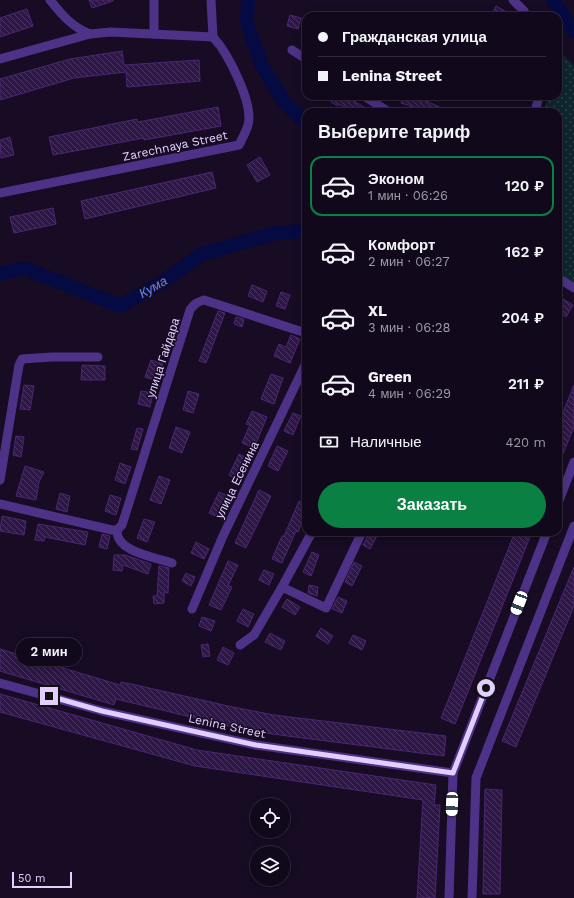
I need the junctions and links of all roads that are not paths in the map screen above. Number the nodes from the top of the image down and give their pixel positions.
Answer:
1 (50, 0) edge
2 (154, 0) edge
3 (211, 0) edge
4 (513, 0) edge
5 (524, 12) edge
6 (90, 34) junction
7 (154, 34) junction
8 (213, 37) junction
9 (292, 50) dead end
10 (302, 56) edge
11 (0, 59) edge
12 (370, 100) edge
13 (383, 108) edge
14 (0, 193) edge
15 (562, 280) edge
16 (574, 288) edge
17 (302, 332) edge
18 (98, 357) dead end
19 (302, 371) edge
20 (574, 462) edge
21 (0, 480) edge
22 (562, 493) edge
23 (0, 504) edge
24 (574, 526) edge
25 (116, 530) junction
26 (310, 536) edge
27 (360, 536) edge
28 (545, 536) edge
29 (172, 563) dead end
30 (282, 587) junction
31 (192, 609) dead end
32 (240, 645) dead end
33 (0, 682) edge
34 (453, 773) junction
35 (449, 898) edge
36 (472, 898) edge

1 - 6 street
2 - 7 street
3 - 8 street
4 - 5 street
6 - 7 street
6 - 11 street
7 - 8 street
8 - 14 street, Zarechnaya Street
9 - 10 street
12 - 13 street
15 - 16 street
17 - 25 street, улица Гайдара
18 - 21 street
19 - 31 street, улица Есенина
20 - 22 street
23 - 25 street
24 - 36 street
25 - 29 street
26 - 30 street
27 - 30 street
28 - 34 street
30 - 32 street
33 - 34 street, Lenina Street
34 - 35 street

